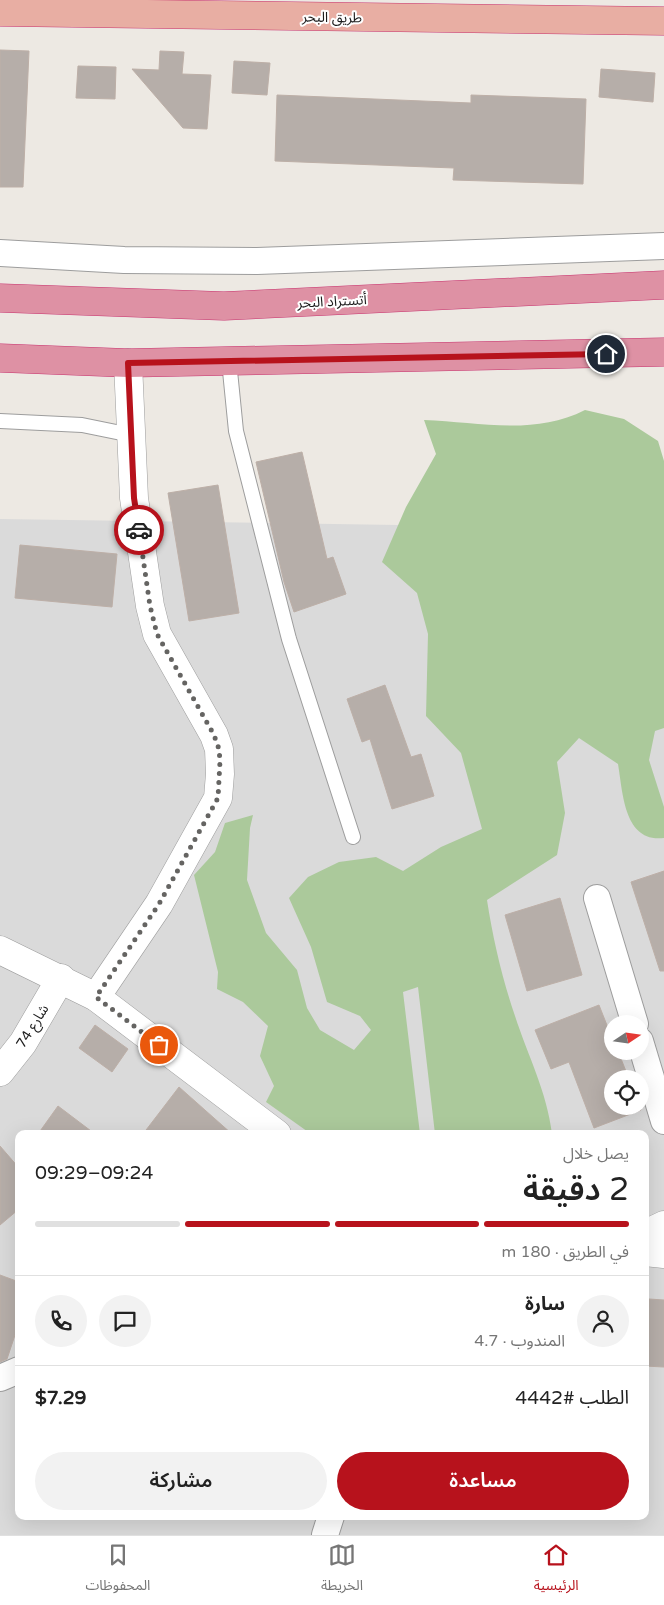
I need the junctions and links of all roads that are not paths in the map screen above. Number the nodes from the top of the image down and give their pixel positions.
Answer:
1 (0, 12) edge
2 (664, 22) edge
3 (664, 246) edge
4 (0, 253) edge
5 (664, 286) edge
6 (0, 298) edge
7 (664, 352) edge
8 (0, 358) edge
9 (229, 362) junction
10 (128, 363) junction
11 (0, 421) edge
12 (131, 435) junction
13 (353, 837) dead end
14 (597, 898) dead end
15 (0, 950) edge
16 (61, 978) junction
17 (96, 997) junction
18 (632, 1015) edge
19 (646, 1060) edge
20 (0, 1072) edge
21 (664, 1121) edge
22 (272, 1130) edge
23 (664, 1225) edge
24 (649, 1232) edge
25 (649, 1252) edge
26 (664, 1254) edge
27 (15, 1372) edge
28 (0, 1378) edge
29 (330, 1520) edge
30 (325, 1535) edge

1 - 2 highway, طريق البحر
3 - 4 street
5 - 6 highway, أتستراد البحر
7 - 9 highway
8 - 10 highway
9 - 10 highway
9 - 13 lane
10 - 12 street
11 - 12 lane
12 - 17 street
14 - 18 street
15 - 16 street
16 - 17 street
16 - 20 street, شارع 74
17 - 22 street
19 - 21 street
23 - 24 street
25 - 26 street
27 - 28 street
29 - 30 street

